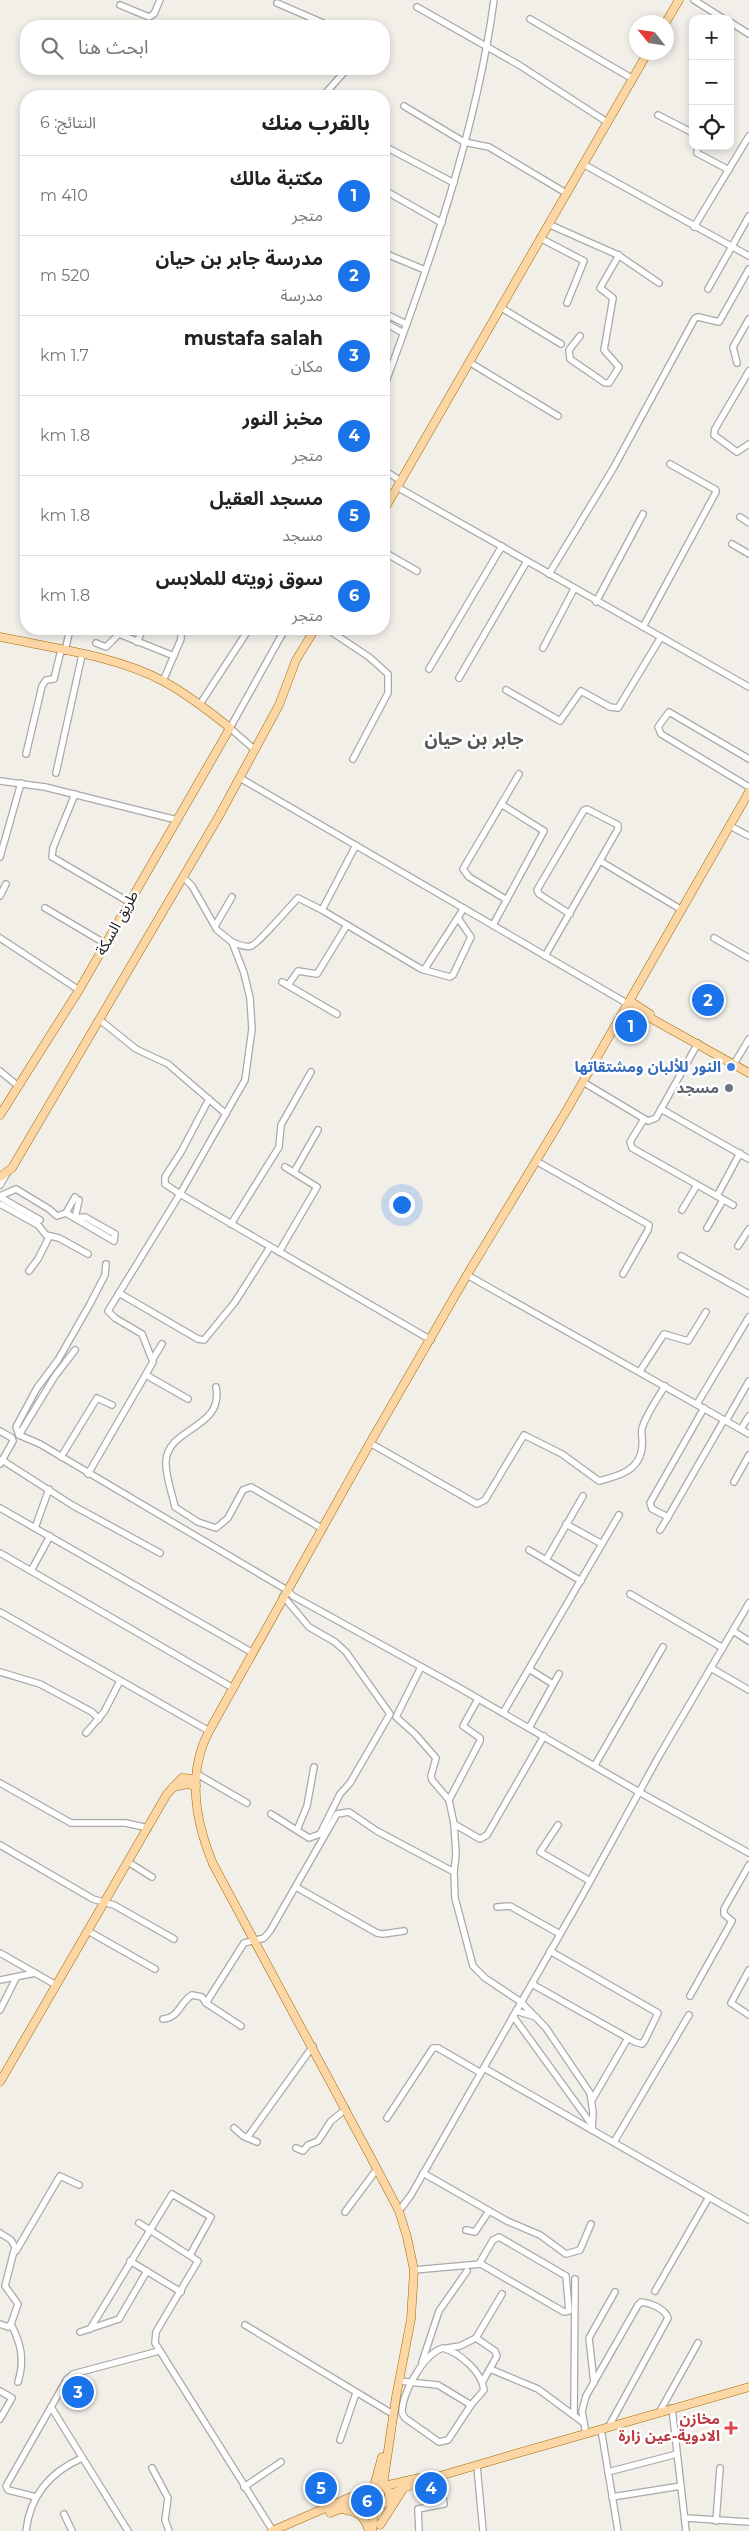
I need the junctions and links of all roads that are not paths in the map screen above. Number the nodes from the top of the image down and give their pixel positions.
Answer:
1 (160, 0) edge
2 (494, 0) edge
3 (679, 0) edge
4 (694, 0) edge
5 (277, 3) dead end
6 (120, 5) dead end
7 (417, 7) dead end
8 (670, 15) edge
9 (718, 15) edge
10 (530, 19) dead end
11 (316, 20) edge
12 (734, 25) edge
13 (749, 34) edge
14 (486, 47) junction
15 (644, 60) edge
16 (342, 75) edge
17 (633, 79) junction
18 (328, 90) edge
19 (404, 106) dead end
20 (658, 115) dead end
21 (607, 122) junction
22 (689, 131) edge
23 (749, 136) edge
24 (464, 142) junction
25 (390, 149) edge
26 (697, 150) edge
27 (583, 164) junction
28 (729, 170) junction
29 (454, 183) junction
30 (390, 193) edge
31 (566, 193) junction
32 (749, 216) edge
33 (442, 222) junction
34 (548, 224) junction
35 (694, 227) junction
36 (540, 238) junction
37 (732, 247) junction
38 (390, 255) edge
39 (619, 255) junction
40 (749, 256) edge
41 (749, 269) edge
42 (425, 270) junction
43 (659, 283) dead end
44 (708, 288) dead end
45 (567, 303) dead end
46 (500, 307) junction
47 (390, 316) edge
48 (749, 319) edge
49 (406, 324) junction
50 (390, 325) edge
51 (403, 332) junction
52 (580, 336) dead end
53 (560, 344) dead end
54 (469, 362) junction
55 (737, 363) dead end
56 (390, 370) edge
57 (749, 371) edge
58 (558, 416) dead end
59 (749, 444) edge
60 (670, 464) dead end
61 (390, 476) edge
62 (399, 484) junction
63 (390, 500) edge
64 (643, 514) dead end
65 (740, 517) dead end
66 (749, 523) edge
67 (732, 544) dead end
68 (502, 546) junction
69 (749, 554) edge
70 (390, 555) edge
71 (527, 562) junction
72 (417, 571) dead end
73 (549, 574) junction
74 (574, 590) junction
75 (596, 602) junction
76 (643, 627) junction
77 (68, 635) edge
78 (118, 635) edge
79 (121, 635) edge
80 (140, 635) edge
81 (182, 635) edge
82 (245, 635) edge
83 (283, 635) edge
84 (311, 635) edge
85 (336, 635) edge
86 (0, 637) edge
87 (661, 637) junction
88 (137, 642) junction
89 (96, 643) dead end
90 (543, 648) dead end
91 (63, 651) junction
92 (82, 655) junction
93 (174, 656) junction
94 (429, 669) dead end
95 (459, 678) dead end
96 (163, 681) junction
97 (749, 687) edge
98 (506, 690) dead end
99 (200, 704) junction
100 (230, 728) junction
101 (254, 750) junction
102 (26, 754) dead end
103 (353, 759) dead end
104 (749, 759) edge
105 (56, 773) dead end
106 (519, 774) dead end
107 (240, 778) junction
108 (0, 781) edge
109 (21, 784) junction
110 (749, 787) edge
111 (749, 792) edge
112 (76, 794) junction
113 (501, 804) junction
114 (177, 820) junction
115 (730, 826) junction
116 (749, 836) edge
117 (356, 845) junction
118 (0, 857) edge
119 (600, 861) junction
120 (184, 878) junction
121 (6, 884) dead end
122 (0, 896) edge
123 (232, 896) dead end
124 (507, 900) junction
125 (129, 902) junction
126 (45, 908) dead end
127 (464, 908) junction
128 (322, 910) junction
129 (682, 910) junction
130 (570, 914) junction
131 (458, 918) junction
132 (347, 925) junction
133 (493, 925) junction
134 (215, 926) junction
135 (0, 938) edge
136 (714, 938) dead end
137 (232, 942) junction
138 (106, 944) junction
139 (545, 956) junction
140 (749, 958) edge
141 (424, 970) junction
142 (79, 990) junction
143 (628, 1000) junction
144 (641, 1010) junction
145 (337, 1014) dead end
146 (622, 1015) junction
147 (100, 1020) junction
148 (749, 1038) edge
149 (698, 1043) junction
150 (734, 1064) junction
151 (0, 1071) edge
152 (311, 1072) dead end
153 (749, 1073) edge
154 (583, 1082) junction
155 (18, 1086) junction
156 (209, 1099) junction
157 (662, 1109) junction
158 (226, 1114) junction
159 (0, 1115) edge
160 (644, 1119) junction
161 (318, 1130) dead end
162 (740, 1154) junction
163 (749, 1159) edge
164 (536, 1161) junction
165 (285, 1167) dead end
166 (294, 1172) junction
167 (4, 1175) edge
168 (0, 1185) edge
169 (697, 1185) junction
170 (180, 1194) junction
171 (716, 1196) junction
172 (0, 1197) edge
173 (723, 1200) junction
174 (0, 1204) edge
175 (733, 1206) dead end
176 (682, 1210) dead end
177 (66, 1213) junction
178 (75, 1218) junction
179 (40, 1220) dead end
180 (231, 1224) junction
181 (707, 1228) dead end
182 (106, 1229) junction
183 (748, 1231) edge
184 (100, 1234) junction
185 (49, 1237) junction
186 (738, 1246) dead end
187 (270, 1247) junction
188 (279, 1252) junction
189 (88, 1254) dead end
190 (681, 1256) dead end
191 (106, 1264) dead end
192 (29, 1271) dead end
193 (623, 1274) dead end
194 (468, 1275) junction
195 (119, 1293) junction
196 (749, 1294) edge
197 (706, 1312) dead end
198 (749, 1317) edge
199 (431, 1340) junction
200 (162, 1344) dead end
201 (75, 1350) dead end
202 (153, 1359) junction
203 (57, 1366) junction
204 (640, 1371) junction
205 (146, 1375) junction
206 (749, 1382) edge
207 (664, 1386) junction
208 (216, 1387) dead end
209 (34, 1394) junction
210 (41, 1398) junction
211 (188, 1399) dead end
212 (697, 1404) junction
213 (112, 1405) dead end
214 (704, 1408) junction
215 (749, 1416) edge
216 (725, 1420) junction
217 (741, 1430) junction
218 (0, 1431) edge
219 (749, 1434) edge
220 (19, 1435) junction
221 (370, 1443) junction
222 (749, 1455) edge
223 (61, 1457) junction
224 (1, 1462) edge
225 (88, 1474) junction
226 (734, 1482) dead end
227 (49, 1489) junction
228 (583, 1496) dead end
229 (0, 1508) edge
230 (619, 1515) dead end
231 (668, 1518) junction
232 (566, 1524) junction
233 (35, 1528) junction
234 (323, 1529) junction
235 (660, 1530) dead end
236 (50, 1536) junction
237 (602, 1544) junction
238 (529, 1550) dead end
239 (0, 1552) edge
240 (160, 1552) dead end
241 (546, 1560) junction
242 (31, 1571) junction
243 (581, 1581) junction
244 (285, 1593) junction
245 (630, 1594) dead end
246 (749, 1603) edge
247 (0, 1612) edge
248 (733, 1631) junction
249 (749, 1641) edge
250 (662, 1647) dead end
251 (723, 1648) junction
252 (253, 1654) junction
253 (421, 1667) junction
254 (711, 1668) junction
255 (529, 1669) junction
256 (0, 1672) edge
257 (559, 1674) dead end
258 (120, 1681) junction
259 (553, 1684) junction
260 (233, 1688) junction
261 (749, 1690) edge
262 (478, 1699) junction
263 (503, 1713) junction
264 (99, 1719) junction
265 (529, 1728) junction
266 (209, 1731) junction
267 (86, 1732) dead end
268 (544, 1736) junction
269 (198, 1760) junction
270 (594, 1765) junction
271 (314, 1767) dead end
272 (182, 1778) junction
273 (196, 1780) junction
274 (0, 1783) edge
275 (172, 1788) junction
276 (639, 1792) junction
277 (449, 1800) junction
278 (247, 1803) dead end
279 (271, 1814) dead end
280 (454, 1824) junction
281 (558, 1825) dead end
282 (148, 1828) junction
283 (297, 1830) junction
284 (0, 1845) edge
285 (749, 1853) edge
286 (128, 1862) junction
287 (749, 1865) edge
288 (454, 1872) junction
289 (152, 1877) dead end
290 (590, 1881) junction
291 (296, 1886) junction
292 (105, 1902) junction
293 (497, 1907) dead end
294 (88, 1931) junction
295 (404, 1931) dead end
296 (560, 1934) junction
297 (174, 1939) dead end
298 (254, 1940) junction
299 (550, 1951) junction
300 (0, 1953) edge
301 (155, 1968) dead end
302 (749, 1970) edge
303 (35, 1973) junction
304 (16, 1978) junction
305 (0, 1980) edge
306 (532, 1984) junction
307 (56, 1985) junction
308 (690, 1996) dead end
309 (521, 2002) junction
310 (206, 2003) junction
311 (0, 2010) edge
312 (514, 2013) junction
313 (689, 2015) dead end
314 (749, 2015) edge
315 (536, 2017) junction
316 (163, 2019) dead end
317 (241, 2026) dead end
318 (628, 2038) junction
319 (313, 2046) junction
320 (482, 2070) junction
321 (0, 2082) edge
322 (592, 2100) junction
323 (346, 2110) junction
324 (387, 2118) dead end
325 (592, 2127) junction
326 (234, 2128) dead end
327 (247, 2138) junction
328 (257, 2142) dead end
329 (614, 2142) junction
330 (296, 2148) dead end
331 (377, 2169) junction
332 (423, 2173) junction
333 (79, 2185) dead end
334 (709, 2198) junction
335 (398, 2211) junction
336 (488, 2211) junction
337 (345, 2212) dead end
338 (749, 2220) edge
339 (139, 2223) dead end
340 (591, 2224) dead end
341 (150, 2229) junction
342 (466, 2230) dead end
343 (0, 2233) edge
344 (14, 2255) junction
345 (190, 2255) junction
346 (130, 2261) junction
347 (479, 2264) junction
348 (414, 2270) junction
349 (147, 2271) junction
350 (467, 2271) dead end
351 (575, 2279) dead end
352 (655, 2291) dead end
353 (181, 2292) junction
354 (615, 2292) dead end
355 (502, 2294) dead end
356 (0, 2324) edge
357 (11, 2324) junction
358 (245, 2324) dead end
359 (90, 2329) junction
360 (80, 2332) dead end
361 (476, 2338) junction
362 (698, 2343) dead end
363 (445, 2348) junction
364 (159, 2351) junction
365 (490, 2369) junction
366 (419, 2371) junction
367 (399, 2381) junction
368 (483, 2381) junction
369 (18, 2382) dead end
370 (412, 2382) junction
371 (594, 2383) junction
372 (749, 2387) edge
373 (0, 2391) edge
374 (356, 2393) junction
375 (396, 2397) junction
376 (471, 2405) junction
377 (51, 2407) junction
378 (672, 2408) junction
379 (660, 2411) junction
380 (391, 2413) junction
381 (574, 2415) junction
382 (0, 2419) edge
383 (584, 2423) junction
384 (605, 2428) junction
385 (586, 2434) junction
386 (340, 2440) dead end
387 (678, 2454) junction
388 (508, 2456) junction
389 (82, 2458) junction
390 (281, 2462) dead end
391 (477, 2466) junction
392 (152, 2468) dead end
393 (720, 2468) dead end
394 (608, 2472) junction
395 (440, 2476) junction
396 (244, 2486) junction
397 (383, 2486) junction
398 (681, 2486) junction
399 (373, 2487) junction
400 (404, 2488) junction
401 (36, 2497) junction
402 (612, 2497) junction
403 (388, 2498) junction
404 (373, 2502) junction
405 (340, 2509) junction
406 (64, 2514) dead end
407 (686, 2518) junction
408 (716, 2521) junction
409 (749, 2522) edge
410 (379, 2528) edge
411 (26, 2531) edge
412 (72, 2531) edge
413 (128, 2531) edge
414 (168, 2531) edge
415 (273, 2531) edge
416 (284, 2531) edge
417 (370, 2531) edge
418 (419, 2531) edge
419 (483, 2531) edge
420 (618, 2531) edge
421 (686, 2531) edge

1 - 6 street
2 - 14 street
3 - 8 main road
4 - 9 street
5 - 11 street
7 - 14 street
10 - 17 street
12 - 13 street
14 - 21 street
14 - 24 street
15 - 17 main road
16 - 18 street
17 - 21 main road
19 - 24 street
20 - 22 street
21 - 27 main road
23 - 28 street
24 - 29 street
24 - 31 street
25 - 29 street
26 - 28 street
27 - 31 main road
27 - 35 street
28 - 35 street
29 - 33 street
30 - 33 street
31 - 34 main road
32 - 37 street
33 - 42 street
34 - 36 main road
34 - 39 street
35 - 37 street
36 - 45 street
36 - 46 main road
37 - 40 street
37 - 44 street
38 - 42 street
39 - 43 street
39 - 52 street
41 - 73 street
42 - 49 street
46 - 53 street
46 - 54 main road
47 - 49 street
48 - 55 street
49 - 51 street
50 - 51 street
51 - 56 street
54 - 58 street
54 - 62 main road
57 - 59 street
60 - 76 street
61 - 62 street
62 - 63 main road
62 - 68 street
64 - 75 street
65 - 66 street
67 - 69 street
68 - 71 street
68 - 94 street
70 - 72 street
71 - 73 street
71 - 95 street
73 - 74 street
74 - 75 street
74 - 90 street
75 - 76 street
76 - 87 street
77 - 91 street
78 - 89 street
79 - 88 street
80 - 88 street
81 - 93 street
82 - 99 street
83 - 100 street
84 - 101 main road
85 - 103 street
86 - 91 main road
87 - 97 street
87 - 98 street
88 - 93 street
91 - 92 main road
91 - 102 street
92 - 96 main road
92 - 105 street
93 - 96 street
96 - 99 main road
99 - 100 main road
100 - 101 street
100 - 114 main road, طريق السكة
101 - 107 main road
104 - 110 street
106 - 113 street
107 - 117 street
107 - 120 main road
108 - 109 street
109 - 112 street
109 - 118 street
111 - 115 main road
112 - 114 street
112 - 125 street
113 - 124 street
113 - 124 street
114 - 125 main road, طريق السكة
115 - 116 street
115 - 129 main road
117 - 127 street
117 - 128 street
119 - 129 street
119 - 130 street
119 - 130 street
120 - 134 street
120 - 147 main road
121 - 122 street
123 - 134 street
124 - 133 street
125 - 138 main road, طريق السكة
126 - 138 street
127 - 131 street
127 - 133 street
128 - 132 street
128 - 137 street
129 - 143 main road
130 - 139 street
131 - 141 street
131 - 141 street
132 - 141 street
132 - 145 street
133 - 139 street
134 - 137 street
135 - 142 street
136 - 140 street
137 - 158 street
138 - 142 main road, طريق السكة
139 - 143 street
142 - 155 main road, طريق السكة
143 - 144 main road
143 - 144 main road
143 - 146 main road
144 - 146 main road
144 - 149 main road
146 - 154 main road
147 - 156 street
147 - 167 main road
148 - 150 street
149 - 150 main road
149 - 157 street
150 - 153 main road
151 - 155 street
152 - 180 street
154 - 160 street
154 - 164 main road
155 - 159 main road, طريق السكة
156 - 158 street
156 - 170 street
157 - 160 street
157 - 162 street
158 - 170 street
160 - 169 street
161 - 166 street
162 - 163 street
162 - 171 street
164 - 193 street
164 - 194 main road
165 - 166 street
166 - 188 street
167 - 168 street
169 - 171 street
169 - 176 street
170 - 180 street
170 - 195 street
171 - 173 street
172 - 177 street
172 - 179 street
173 - 175 street
173 - 181 street
174 - 185 street
177 - 178 street
177 - 178 street
178 - 182 street
178 - 184 street
180 - 187 street
182 - 184 street
182 - 184 street
183 - 186 street
185 - 189 street
185 - 192 street
187 - 188 street
187 - 195 street
188 - 199 street
190 - 196 street
191 - 203 street
194 - 199 main road
194 - 204 street
195 - 202 street
197 - 204 street
198 - 212 street
199 - 221 main road
200 - 202 street
201 - 203 street
202 - 205 street
203 - 209 street
203 - 210 street
204 - 207 street
205 - 211 street
205 - 225 street
206 - 216 street
207 - 212 street
207 - 221 street
208 - 234 street
209 - 210 street
209 - 220 street
210 - 220 street
212 - 214 street
213 - 223 street
214 - 216 street
214 - 231 street
215 - 217 street
216 - 217 street
216 - 231 street
217 - 219 street
218 - 224 street
220 - 223 street
221 - 234 main road
222 - 226 street
223 - 225 street
224 - 227 street
225 - 244 street
227 - 233 street
227 - 240 street
228 - 232 street
229 - 233 street
230 - 237 street
231 - 235 street
232 - 237 street
232 - 241 street
233 - 236 street
234 - 244 main road
236 - 242 street
236 - 252 street
237 - 243 street
238 - 241 street
239 - 242 street
241 - 243 street
242 - 260 street
243 - 255 street
244 - 252 main road
244 - 253 street
244 - 283 street
245 - 251 street
246 - 248 street
247 - 258 street
248 - 249 street
248 - 251 street
250 - 270 street
251 - 254 street
252 - 260 main road
253 - 262 street
253 - 277 street
254 - 261 street
254 - 276 street
255 - 259 street
255 - 263 street
256 - 264 street
257 - 259 street
258 - 264 street
258 - 266 street
259 - 265 street
260 - 266 main road
262 - 263 street
262 - 277 street
263 - 265 street
264 - 267 street
265 - 268 street
266 - 269 main road
268 - 270 street
268 - 280 street
269 - 272 main road
269 - 273 main road
270 - 276 street
271 - 283 street
272 - 273 main road
272 - 275 main road
273 - 275 main road
273 - 278 street
273 - 298 main road
274 - 282 street
275 - 282 main road
276 - 285 street
276 - 290 street
277 - 280 street
279 - 283 street
280 - 288 street
281 - 290 street
282 - 286 main road
284 - 292 street
286 - 289 street
286 - 292 main road
287 - 308 street
288 - 291 street
288 - 309 street
290 - 296 street
291 - 295 street
291 - 298 street
292 - 294 main road
292 - 297 street
293 - 296 street
294 - 301 street
294 - 307 main road
296 - 299 street
298 - 310 street
298 - 319 main road
299 - 306 street
299 - 318 street
300 - 303 street
302 - 314 street
303 - 304 street
303 - 307 street
304 - 305 street
304 - 311 street
306 - 309 street
306 - 318 street
307 - 321 main road
309 - 312 street
309 - 315 street
310 - 316 street
310 - 317 street
312 - 315 street
312 - 320 street
312 - 325 street
313 - 329 street
315 - 322 street
318 - 322 street
319 - 323 main road
319 - 327 street
320 - 324 street
320 - 325 street
320 - 332 street
322 - 325 street
323 - 330 street
323 - 331 main road
325 - 329 street
326 - 327 street
327 - 328 street
329 - 334 street
331 - 335 main road
331 - 337 street
332 - 335 street
332 - 336 street
333 - 344 street
334 - 338 street
334 - 352 street
335 - 348 main road
336 - 340 street
336 - 342 street
339 - 341 street
341 - 345 street
341 - 345 street
341 - 346 street
343 - 344 street
344 - 357 street
345 - 353 street
346 - 349 street
346 - 359 street
347 - 347 street
347 - 348 street
348 - 367 main road
349 - 353 street
349 - 359 street
350 - 366 street
351 - 381 street
353 - 364 street
354 - 371 street
355 - 361 street
356 - 357 street
357 - 369 street
358 - 374 street
359 - 360 street
361 - 363 street
361 - 365 street
362 - 379 street
363 - 366 street
363 - 368 street
364 - 377 street
364 - 396 street
365 - 368 street
365 - 381 street
366 - 370 street
367 - 370 street
367 - 375 main road
368 - 376 street
370 - 376 street
370 - 376 street
371 - 383 street
371 - 384 street
372 - 378 main road
373 - 382 street
374 - 380 street
374 - 386 street
375 - 380 main road
375 - 397 main road
377 - 389 street
377 - 401 street
378 - 379 main road
378 - 387 street
379 - 384 main road
380 - 399 main road
381 - 383 street
383 - 385 street
384 - 385 main road
384 - 394 street
385 - 388 main road
387 - 394 street
387 - 398 street
388 - 391 main road
388 - 397 main road
389 - 401 street
389 - 413 street
390 - 396 street
391 - 395 main road
391 - 419 street
392 - 414 street
393 - 408 street
394 - 402 street
395 - 400 main road
395 - 418 street
396 - 415 street
397 - 399 main road
397 - 403 main road
398 - 402 street
398 - 407 street
399 - 404 main road
399 - 415 main road
400 - 403 main road
400 - 410 main road
401 - 411 street
402 - 420 street
403 - 404 main road
403 - 410 main road
404 - 405 main road
404 - 417 main road
405 - 416 main road
405 - 417 main road
406 - 412 street
407 - 408 street
407 - 421 street
408 - 409 street

